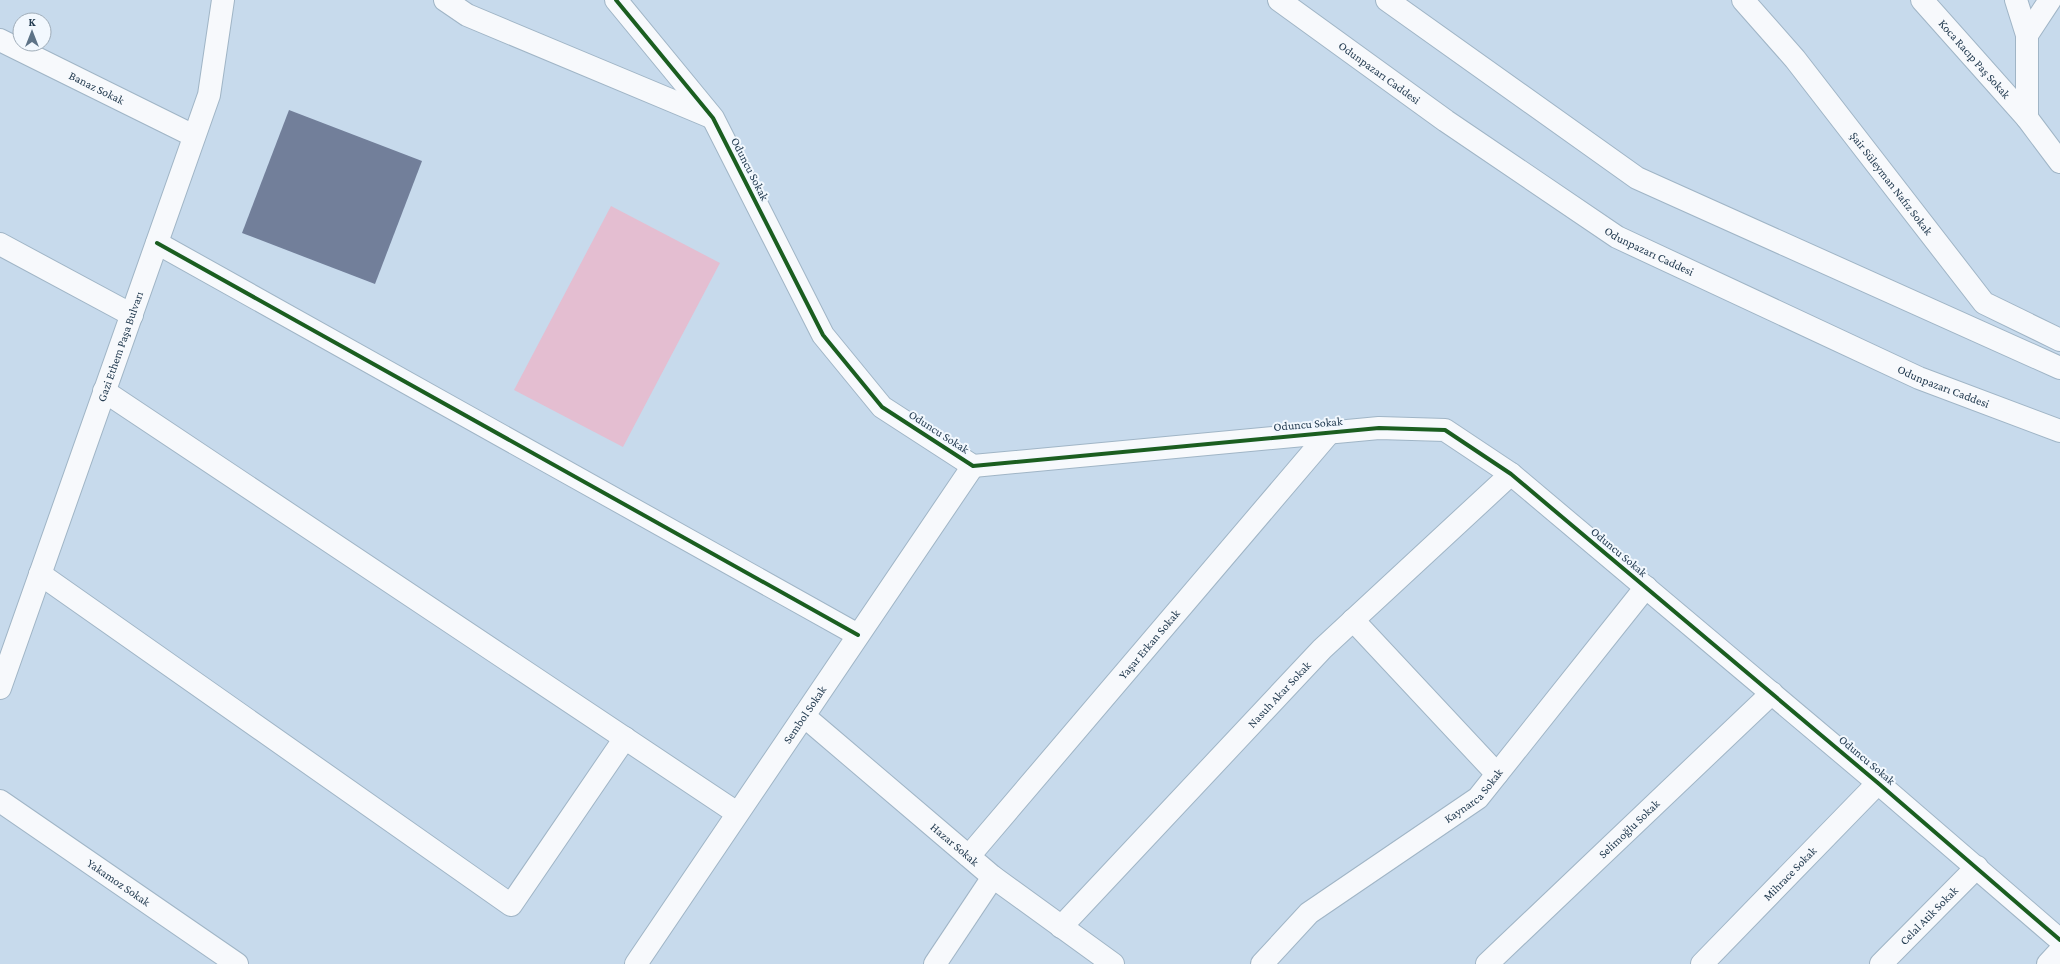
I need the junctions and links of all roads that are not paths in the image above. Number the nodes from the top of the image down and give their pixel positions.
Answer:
1 (223, 0) edge
2 (445, 0) edge
3 (616, 0) edge
4 (1279, 0) edge
5 (1387, 0) edge
6 (1743, 0) edge
7 (1922, 0) edge
8 (2016, 0) edge
9 (2050, 0) edge
10 (2027, 35) junction
11 (0, 40) edge
12 (714, 118) junction
13 (2027, 118) junction
14 (194, 136) junction
15 (2060, 162) edge
16 (157, 243) junction
17 (0, 244) edge
18 (132, 315) junction
19 (2060, 340) edge
20 (2060, 368) edge
21 (104, 391) junction
22 (1330, 432) junction
23 (2060, 432) edge
24 (973, 466) junction
25 (1511, 474) junction
26 (40, 574) junction
27 (1646, 587) junction
28 (1353, 620) junction
29 (858, 635) junction
30 (0, 688) edge
31 (1772, 694) junction
32 (804, 716) junction
33 (625, 738) junction
34 (1497, 774) junction
35 (1878, 783) junction
36 (0, 801) edge
37 (738, 814) junction
38 (969, 856) junction
39 (1976, 867) junction
40 (993, 877) junction
41 (1061, 927) junction
42 (2060, 940) edge
43 (2060, 951) edge
44 (237, 964) edge
45 (636, 964) edge
46 (935, 964) edge
47 (1113, 964) edge
48 (1262, 964) edge
49 (1487, 964) edge
50 (1702, 964) edge
51 (1881, 964) edge
52 (2048, 964) edge

1 - 14 street, Gazi Ethem Paşa Bulvarı
2 - 12 street
3 - 12 street, Oduncu Sokak
4 - 23 street, Odunpazarı Caddesi
5 - 20 street
6 - 19 street, Şair Süleyman Nafız Sokak
7 - 13 street, Koca Racıp Paş Sokak
8 - 10 street
9 - 10 street
10 - 13 street
11 - 14 street, Banaz Sokak
12 - 24 street, Oduncu Sokak
13 - 15 street, Koca Racıp Paş Sokak
14 - 16 street, Gazi Ethem Paşa Bulvarı
16 - 18 street, Gazi Ethem Paşa Bulvarı
16 - 29 street
17 - 18 street
18 - 21 street, Gazi Ethem Paşa Bulvarı
21 - 26 street, Gazi Ethem Paşa Bulvarı
21 - 33 street
22 - 24 street, Oduncu Sokak
22 - 25 street, Oduncu Sokak
22 - 38 street, Yaşar Erkan Sokak
24 - 29 street, Sembol Sokak
25 - 27 street, Oduncu Sokak
25 - 28 street, Nasuh Akar Sokak
26 - 30 street, Gazi Ethem Paşa Bulvarı
26 - 33 street
27 - 31 street, Oduncu Sokak
27 - 34 street, Kaynarca Sokak
28 - 34 street
28 - 41 street, Nasuh Akar Sokak
29 - 32 street, Sembol Sokak
31 - 35 street, Oduncu Sokak
31 - 49 street, Selimoğlu Sokak
32 - 37 street, Sembol Sokak
32 - 38 street, Hazar Sokak
33 - 37 street
34 - 48 street, Kaynarca Sokak
35 - 39 street, Oduncu Sokak
35 - 50 street, Mihrace Sokak
36 - 44 street, Yakamoz Sokak
37 - 45 street, Sembol Sokak
38 - 40 street, Hazar Sokak
39 - 42 street, Oduncu Sokak
39 - 51 street, Celal Atik Sokak
40 - 41 street, Hazar Sokak
40 - 46 street
41 - 47 street, Hazar Sokak
43 - 52 street

